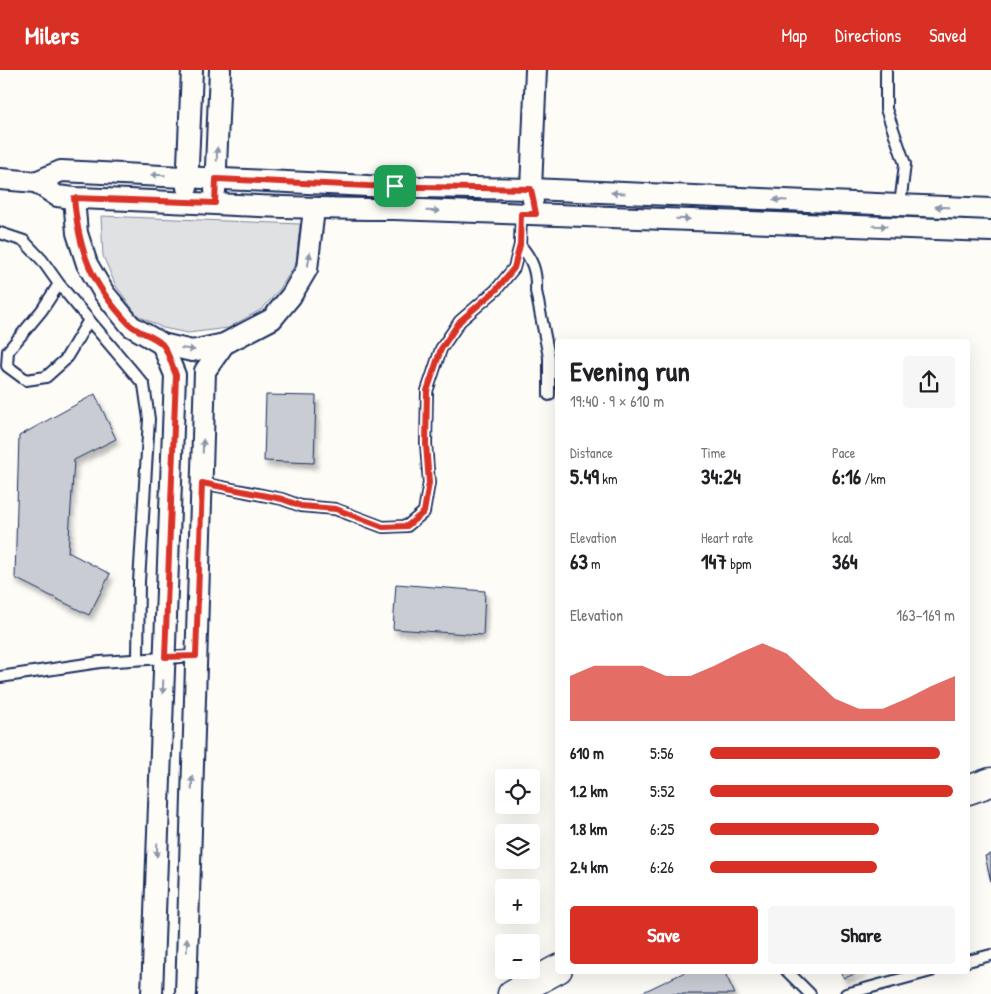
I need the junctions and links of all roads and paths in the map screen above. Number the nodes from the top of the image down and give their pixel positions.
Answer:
1 (192, 70) edge
2 (220, 70) edge
3 (536, 70) edge
4 (886, 70) edge
5 (188, 176) junction
6 (0, 179) edge
7 (216, 179) junction
8 (36, 182) junction
9 (531, 189) junction
10 (74, 198) junction
11 (187, 201) junction
12 (215, 203) junction
13 (842, 203) junction
14 (900, 205) junction
15 (314, 209) junction
16 (991, 209) edge
17 (528, 214) junction
18 (842, 225) junction
19 (991, 231) edge
20 (0, 233) edge
21 (520, 245) junction
22 (59, 284) junction
23 (89, 320) junction
24 (162, 344) junction
25 (224, 344) junction
26 (549, 395) dead end
27 (202, 483) junction
28 (196, 656) junction
29 (165, 657) junction
30 (138, 659) junction
31 (0, 677) edge
32 (991, 782) edge
33 (970, 789) edge
34 (991, 955) edge
35 (970, 960) edge
36 (555, 971) edge
37 (790, 974) edge
38 (920, 974) edge
39 (152, 994) edge
40 (186, 994) edge
41 (512, 994) edge
42 (810, 994) edge
43 (846, 994) edge

1 - 5 street
7 -> 2 street
3 - 9 street
4 - 14 lane
5 - 7 street
5 -> 8 street
5 - 11 street
6 - 8 street
7 - 9 street
7 - 12 street
8 - 10 street
13 -> 9 street
9 - 17 street
10 - 11 street
10 - 24 street
11 - 12 street
12 - 15 street
13 - 14 street
13 - 18 street
16 -> 14 street
15 -> 17 street
25 -> 15 street
17 -> 18 street
17 - 21 lane
18 -> 19 street
20 - 22 lane
21 - 26 lane
21 - 27 lane
22 - 23 lane
22 - 23 lane
23 - 30 lane
24 -> 25 street
24 - 29 street
27 -> 25 street
27 - 28 street
28 - 29 lane
40 -> 28 street
29 - 30 lane
29 -> 39 street
30 - 31 lane
32 - 33 street
34 - 35 lane
36 - 41 street
37 - 42 lane
38 - 43 lane

